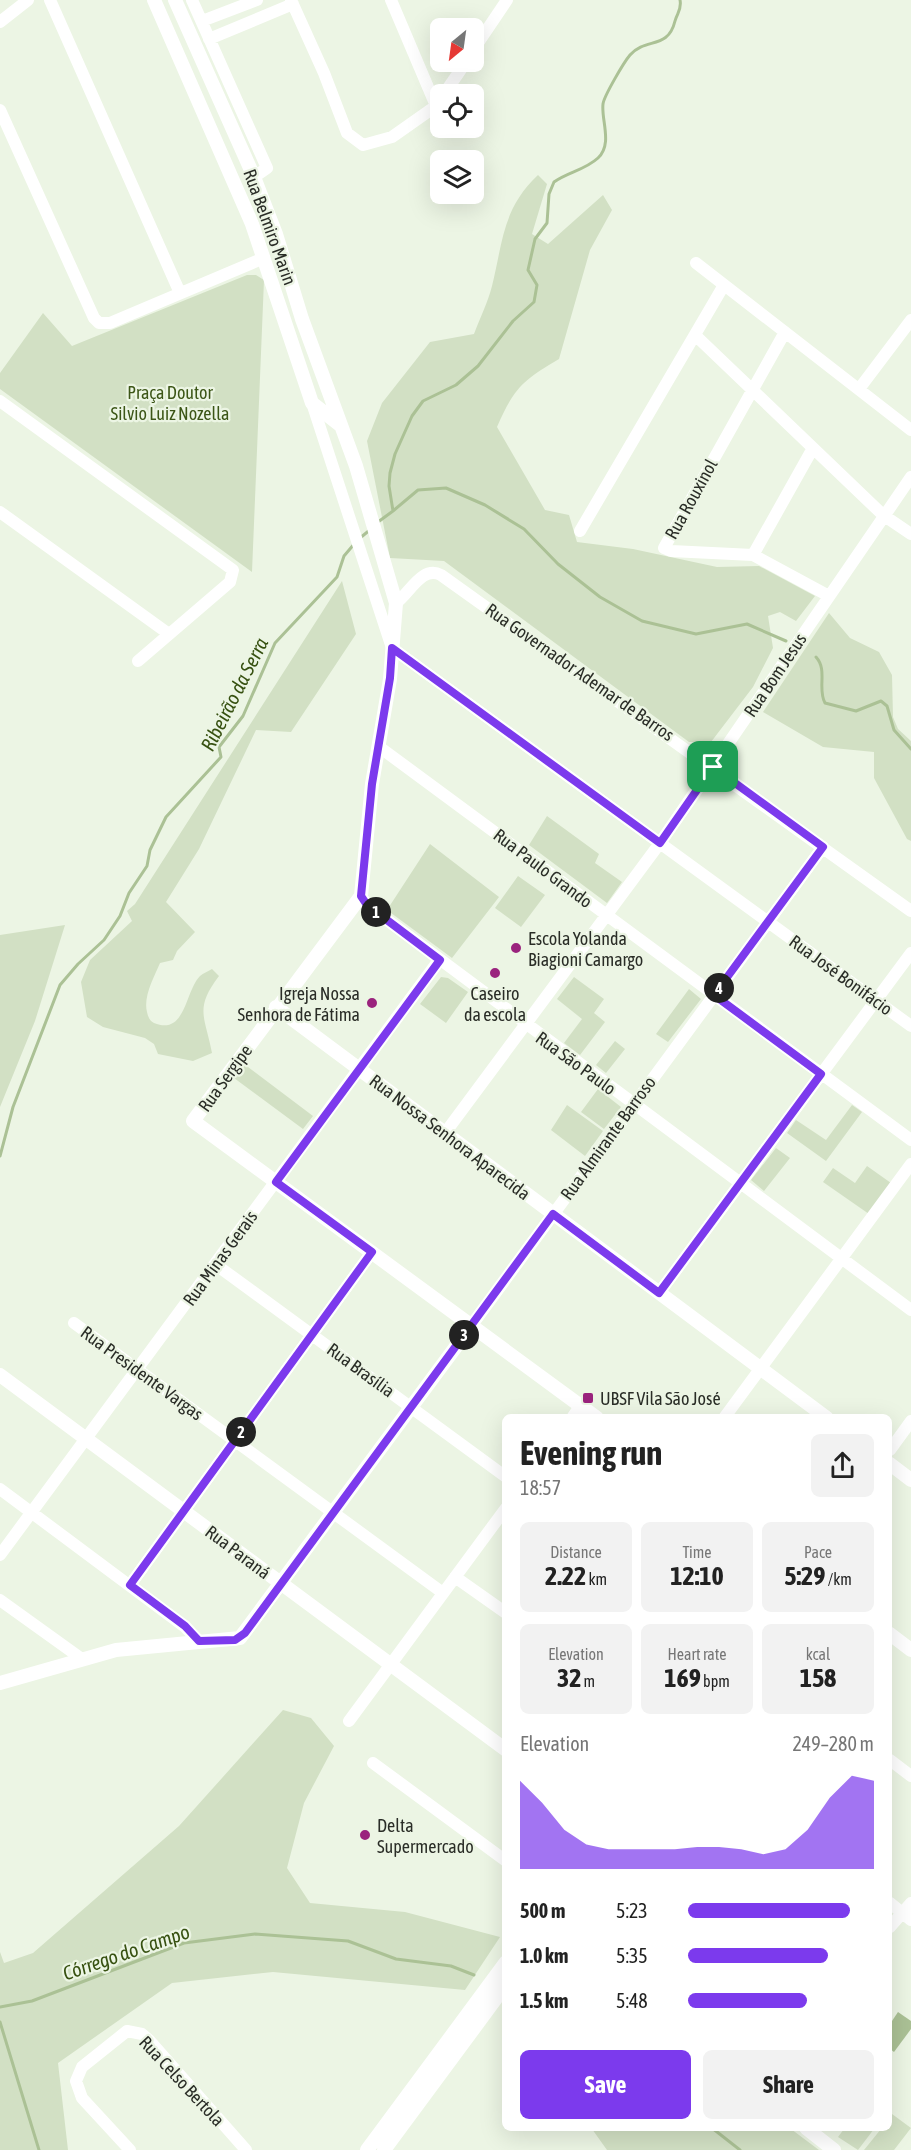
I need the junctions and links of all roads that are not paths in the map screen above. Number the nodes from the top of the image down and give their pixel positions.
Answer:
1 (28, 0) edge
2 (50, 0) edge
3 (154, 0) edge
4 (175, 0) edge
5 (192, 0) edge
6 (257, 0) edge
7 (391, 0) edge
8 (507, 0) edge
9 (292, 2) edge
10 (202, 21) junction
11 (0, 22) edge
12 (484, 34) edge
13 (209, 39) junction
14 (430, 84) edge
15 (0, 110) edge
16 (430, 110) edge
17 (254, 177) junction
18 (264, 258) junction
19 (696, 263) dead end
20 (724, 285) junction
21 (180, 293) junction
22 (911, 320) edge
23 (785, 332) junction
24 (695, 335) junction
25 (859, 389) junction
26 (753, 390) junction
27 (0, 401) edge
28 (312, 403) junction
29 (340, 426) junction
30 (911, 430) edge
31 (813, 448) junction
32 (911, 477) edge
33 (0, 512) edge
34 (883, 515) junction
35 (580, 531) dead end
36 (911, 534) edge
37 (753, 555) junction
38 (829, 596) junction
39 (396, 603) junction
40 (169, 634) junction
41 (392, 648) junction
42 (138, 661) dead end
43 (378, 746) junction
44 (713, 767) junction
45 (660, 843) junction
46 (823, 847) junction
47 (361, 896) junction
48 (911, 911) edge
49 (607, 915) junction
50 (768, 921) junction
51 (911, 953) edge
52 (440, 960) junction
53 (714, 995) junction
54 (876, 1000) junction
55 (276, 1007) junction
56 (525, 1025) junction
57 (911, 1026) edge
58 (359, 1069) junction
59 (821, 1074) junction
60 (633, 1105) junction
61 (445, 1133) junction
62 (911, 1140) edge
63 (911, 1164) edge
64 (276, 1182) junction
65 (740, 1184) junction
66 (553, 1214) junction
67 (372, 1252) junction
68 (841, 1259) junction
69 (216, 1264) junction
70 (659, 1293) junction
71 (911, 1310) edge
72 (74, 1323) dead end
73 (471, 1325) junction
74 (312, 1335) junction
75 (760, 1368) junction
76 (137, 1370) junction
77 (0, 1375) edge
78 (581, 1406) junction
79 (411, 1407) junction
80 (575, 1414) edge
81 (592, 1414) edge
82 (726, 1414) edge
83 (821, 1414) edge
84 (911, 1422) edge
85 (86, 1439) junction
86 (235, 1441) junction
87 (892, 1447) edge
88 (892, 1466) edge
89 (502, 1474) edge
90 (911, 1480) edge
91 (0, 1489) edge
92 (183, 1510) junction
93 (32, 1512) junction
94 (333, 1513) junction
95 (502, 1513) edge
96 (0, 1555) edge
97 (455, 1577) junction
98 (281, 1584) junction
99 (130, 1585) junction
100 (443, 1593) junction
101 (0, 1600) edge
102 (502, 1610) edge
103 (892, 1636) edge
104 (199, 1641) junction
105 (911, 1650) edge
106 (82, 1659) junction
107 (391, 1665) junction
108 (0, 1683) edge
109 (349, 1721) dead end
110 (502, 1747) edge
111 (373, 1762) dead end
112 (892, 1762) edge
113 (911, 1776) edge
114 (502, 1858) edge
115 (911, 1903) edge
116 (892, 1905) edge
117 (906, 1917) edge
118 (892, 1925) edge
119 (502, 1968) edge
120 (502, 1990) edge
121 (429, 2078) junction
122 (810, 2131) edge
123 (130, 2150) edge
124 (246, 2150) edge
125 (367, 2150) edge
126 (384, 2150) edge
127 (834, 2150) edge

1 - 11 street
2 - 21 street
3 - 18 street, Rua Belmiro Marin
4 - 17 street, Rua Belmiro Marin
5 - 10 street
6 - 10 street
7 - 14 street
8 - 12 street
9 - 13 street
9 - 16 street
10 - 13 street
13 - 17 street
15 - 21 street
17 - 29 street, Rua Belmiro Marin
18 - 21 street
18 - 28 street, Rua Belmiro Marin
19 - 20 street
20 - 23 street
20 - 24 street
22 - 25 street
23 - 25 street
23 - 26 street
24 - 26 street
24 - 35 street
25 - 30 street
26 - 31 street
26 - 37 street, Rua Rouxinol
27 - 40 street
28 - 29 street
28 - 41 street, Rua Belmiro Marin
29 - 39 street, Rua Belmiro Marin
31 - 34 street
31 - 37 street
32 - 34 street, Rua Bom Jesus
33 - 40 street
34 - 36 street
34 - 38 street, Rua Bom Jesus
37 - 38 street, Rua Rouxinol
38 - 44 street, Rua Bom Jesus
39 - 41 street
39 - 44 street, Rua Governador Ademar de Barros
40 - 42 street
41 - 43 street
41 - 45 street, Rua José Bonifácio
43 - 47 street
43 - 49 street, Rua Paulo Grando
44 - 45 street, Rua Bom Jesus
44 - 46 street, Rua Governador Ademar de Barros
45 - 49 street, Rua Bom Jesus
45 - 50 street, Rua José Bonifácio
46 - 48 street, Rua Governador Ademar de Barros
46 - 50 street, Rua Almirante Barroso
47 - 52 street, Rua São Paulo
47 - 55 street, Rua Sergipe
49 - 53 street, Rua Paulo Grando
49 - 56 street, Rua Bom Jesus
50 - 53 street, Rua Almirante Barroso
50 - 54 street, Rua José Bonifácio
51 - 54 street
52 - 56 street, Rua São Paulo
52 - 58 street, Rua Minas Gerais
53 - 59 street, Rua Paulo Grando
53 - 60 street, Rua Almirante Barroso
54 - 57 street, Rua José Bonifácio
54 - 59 street
55 - 58 street, Rua Nossa Senhora Aparecida
55 - 64 street, Rua Sergipe
56 - 60 street, Rua São Paulo
56 - 61 street, Rua Bom Jesus
58 - 61 street, Rua Nossa Senhora Aparecida
58 - 64 street, Rua Minas Gerais
59 - 62 street, Rua Paulo Grando
59 - 65 street
60 - 65 street, Rua São Paulo
60 - 66 street, Rua Almirante Barroso
61 - 66 street, Rua Nossa Senhora Aparecida
63 - 68 street
64 - 67 street
64 - 69 street, Rua Minas Gerais
65 - 68 street, Rua São Paulo
65 - 70 street
66 - 70 street, Rua Nossa Senhora Aparecida
66 - 73 street, Rua Almirante Barroso
67 - 73 street
67 - 74 street
68 - 71 street, Rua São Paulo
68 - 75 street
69 - 74 street, Rua Brasília
69 - 76 street, Rua Minas Gerais
70 - 75 street, Rua Nossa Senhora Aparecida
72 - 76 street, Rua Presidente Vargas
73 - 78 street
73 - 79 street, Rua Almirante Barroso
74 - 79 street, Rua Brasília
74 - 86 street
75 - 82 street
75 - 83 street, Rua Nossa Senhora Aparecida
76 - 85 street, Rua Minas Gerais
76 - 86 street, Rua Presidente Vargas
77 - 85 street, Rua Paraná
78 - 80 street
78 - 81 street
79 - 89 street, Rua Brasília
79 - 94 street, Rua Almirante Barroso
84 - 87 street
85 - 92 street, Rua Paraná
85 - 93 street, Rua Minas Gerais
86 - 92 street
86 - 94 street, Rua Presidente Vargas
88 - 90 street
91 - 93 street
92 - 98 street, Rua Paraná
92 - 99 street
93 - 96 street, Rua Minas Gerais
93 - 99 street
94 - 98 street, Rua Almirante Barroso
94 - 100 street, Rua Presidente Vargas
95 - 97 street
97 - 100 street
97 - 102 street
98 - 104 street, Rua Almirante Barroso
98 - 107 street, Rua Paraná
99 - 104 street
100 - 107 street
101 - 106 street
103 - 105 street
104 - 106 street, Rua Almirante Barroso
106 - 108 street, Rua Almirante Barroso
107 - 109 street
107 - 110 street, Rua Paraná
111 - 114 street
112 - 113 street
115 - 117 street
116 - 117 street
117 - 118 street
119 - 121 street
120 - 121 street
121 - 125 street
121 - 126 street
122 - 127 street
123 - 124 street, Rua Celso Bertola

